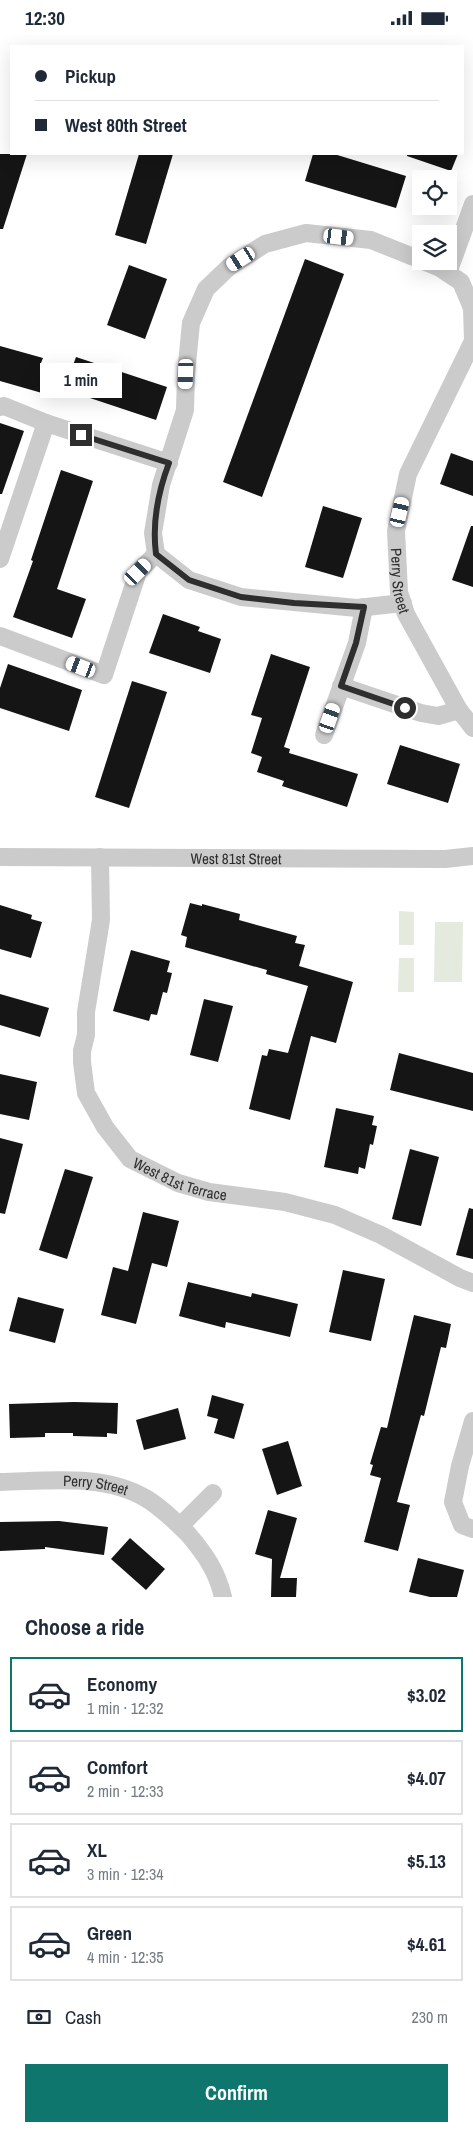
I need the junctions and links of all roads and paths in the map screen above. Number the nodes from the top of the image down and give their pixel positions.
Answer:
1 (473, 204) edge
2 (412, 257) edge
3 (442, 270) edge
4 (448, 273) junction
5 (473, 341) edge
6 (0, 407) edge
7 (46, 423) junction
8 (169, 463) junction
9 (4, 534) edge
10 (156, 554) junction
11 (0, 559) edge
12 (403, 603) junction
13 (364, 607) junction
14 (0, 636) edge
15 (341, 686) junction
16 (459, 710) junction
17 (473, 728) edge
18 (324, 735) dead end
19 (473, 856) edge
20 (0, 857) edge
21 (100, 857) junction
22 (473, 1283) edge
23 (473, 1421) edge
24 (0, 1482) edge
25 (213, 1493) dead end
26 (180, 1526) junction
27 (473, 1529) edge
28 (223, 1597) edge

1 - 4 street
2 - 8 street
3 - 4 street
4 - 5 street
5 - 12 street, Perry Street
6 - 7 street
7 - 8 street
7 - 9 street
8 - 10 street
9 - 11 street
10 - 13 street
10 - 14 street
12 - 13 street
12 - 16 street, Perry Street
13 - 15 street
15 - 16 street
15 - 18 street
16 - 17 street, Perry Street
19 - 21 street, West 81st Street
20 - 21 street, West 81st Street
21 - 22 street, West 81st Terrace
23 - 27 street
24 - 26 street, Perry Street
25 - 26 street
26 - 28 street, Perry Street

